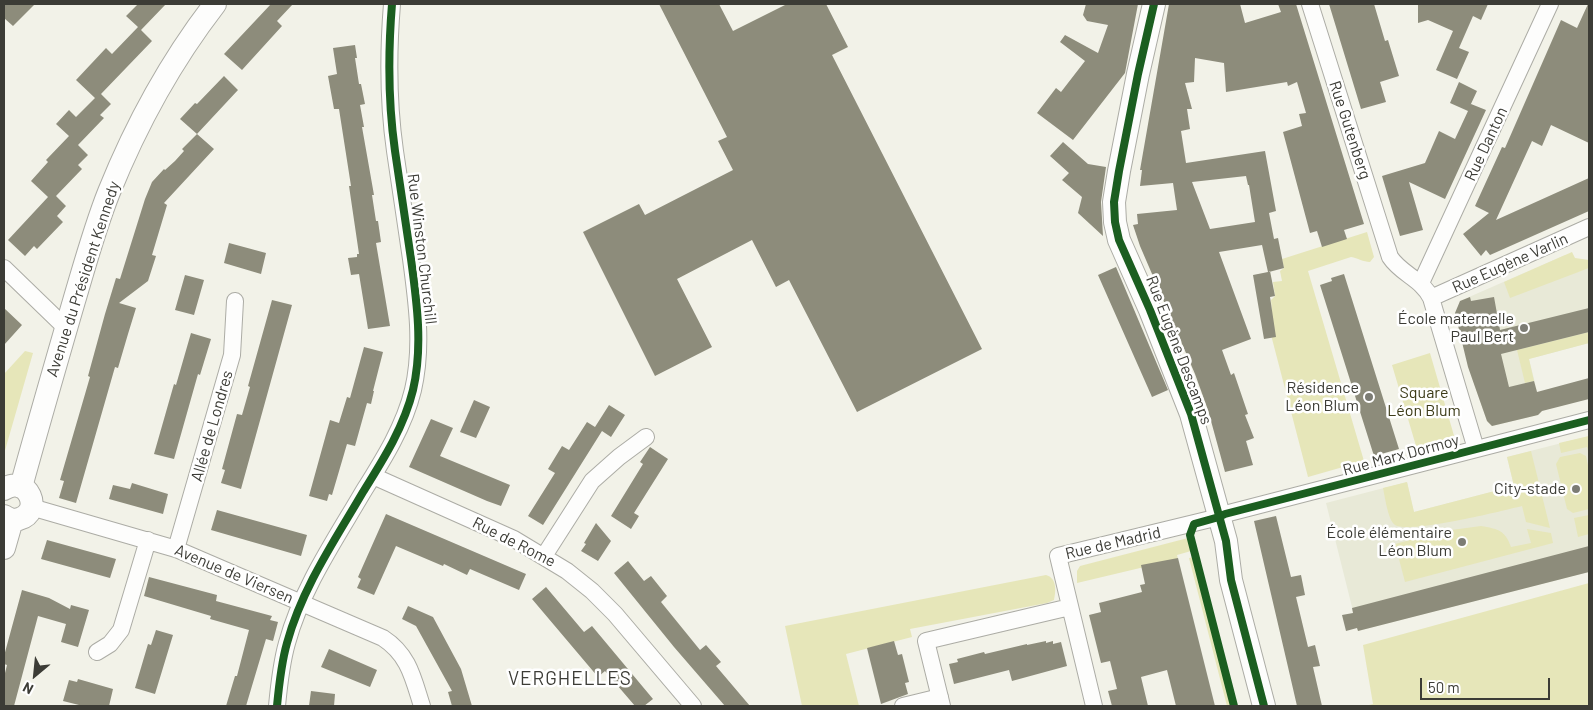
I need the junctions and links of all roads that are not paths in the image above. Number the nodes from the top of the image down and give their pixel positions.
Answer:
1 (215, 4) edge
2 (392, 4) edge
3 (1154, 4) edge
4 (1310, 4) edge
5 (1550, 4) edge
6 (1589, 227) edge
7 (4, 268) edge
8 (1421, 283) junction
9 (1431, 298) junction
10 (235, 301) dead end
11 (66, 328) junction
12 (1589, 420) edge
13 (646, 437) dead end
14 (1476, 449) junction
15 (372, 476) junction
16 (19, 494) edge
17 (1219, 517) junction
18 (8, 518) edge
19 (148, 540) junction
20 (4, 548) edge
21 (176, 549) junction
22 (544, 556) junction
23 (302, 602) junction
24 (1070, 607) junction
25 (97, 652) dead end
26 (941, 702) edge
27 (687, 704) edge
28 (277, 706) edge
29 (422, 706) edge
30 (903, 706) edge
31 (1094, 706) edge
32 (1264, 706) edge

1 - 11 street, Avenue du Président Kennedy
2 - 15 street, Rue Winston Churchill
3 - 17 street, Rue Eugène Descamps
4 - 8 street, Rue Gutenberg
5 - 8 street, Rue Danton
6 - 9 street, Rue Eugène Varlin
7 - 11 street
8 - 9 street
9 - 14 street
10 - 21 street, Allée de Londres
11 - 16 street, Avenue du Président Kennedy
12 - 14 street, Rue Marx Dormoy
13 - 22 street
14 - 17 street, Rue Marx Dormoy
15 - 22 street, Rue de Rome
15 - 23 street, Rue Winston Churchill
16 - 18 street
16 - 19 street, Avenue de Viersen
17 - 24 street, Rue de Madrid
17 - 32 street, Rue Eugène Descamps
18 - 20 street
19 - 21 street, Avenue de Viersen
19 - 25 street
21 - 23 street, Avenue de Viersen
22 - 27 street, Rue de Rome
23 - 28 street, Rue Winston Churchill
23 - 29 street, Avenue de Viersen
24 - 26 street
24 - 31 street, Rue de Madrid
26 - 30 street

